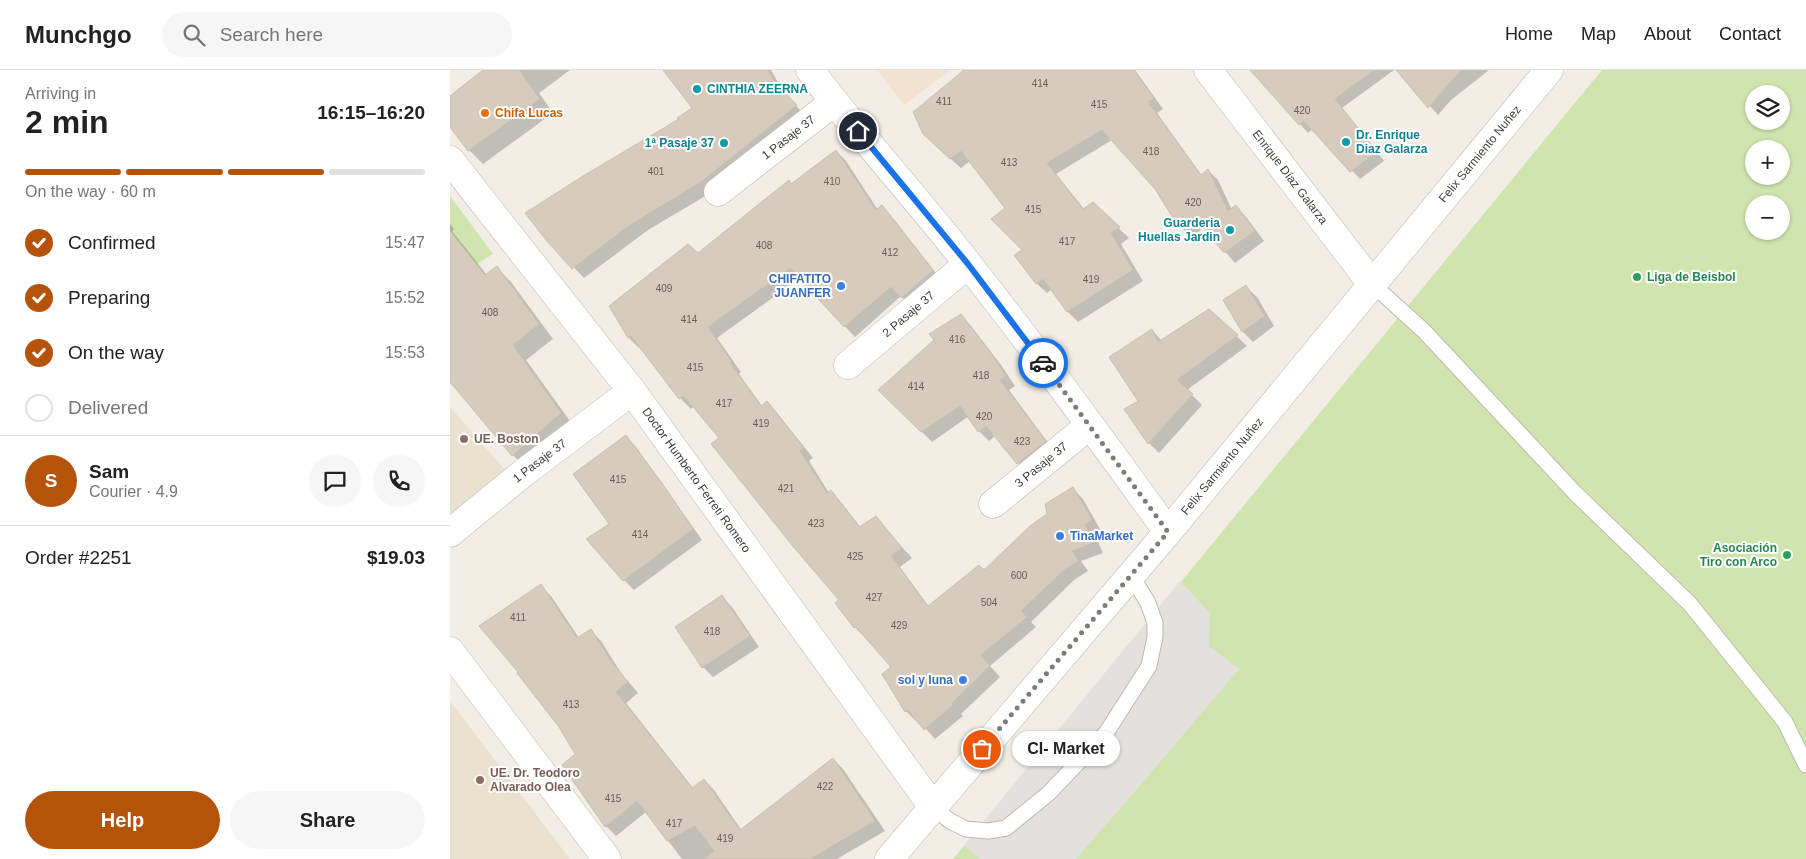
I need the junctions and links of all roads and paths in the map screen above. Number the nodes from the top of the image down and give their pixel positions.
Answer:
1 (810, 70) edge
2 (1208, 70) edge
3 (1549, 70) edge
4 (834, 102) junction
5 (450, 160) edge
6 (718, 192) dead end
7 (968, 264) junction
8 (1372, 284) junction
9 (848, 365) dead end
10 (632, 391) junction
11 (1090, 425) junction
12 (993, 504) dead end
13 (1168, 532) junction
14 (450, 533) edge
15 (1131, 575) junction
16 (450, 651) edge
17 (1806, 765) edge
18 (933, 808) junction
19 (607, 859) edge
20 (889, 859) edge

1 - 4 street
2 - 8 street, Enrique Díaz Galarza
3 - 8 street, Felix Sarmiento Nuñez
4 - 6 street, 1 Pasaje 37
4 - 7 street
5 - 10 street, Doctor Humberto Ferreti Romero
7 - 9 street, 2 Pasaje 37
7 - 11 street
8 - 13 street, Felix Sarmiento Nuñez
8 - 17 lane
10 - 14 street, 1 Pasaje 37
10 - 18 street, Doctor Humberto Ferreti Romero
11 - 12 street, 3 Pasaje 37
11 - 13 street
13 - 15 street, Felix Sarmiento Nuñez
15 - 18 street, Felix Sarmiento Nuñez
15 - 18 lane
16 - 19 street
18 - 20 street, Felix Sarmiento Nuñez

